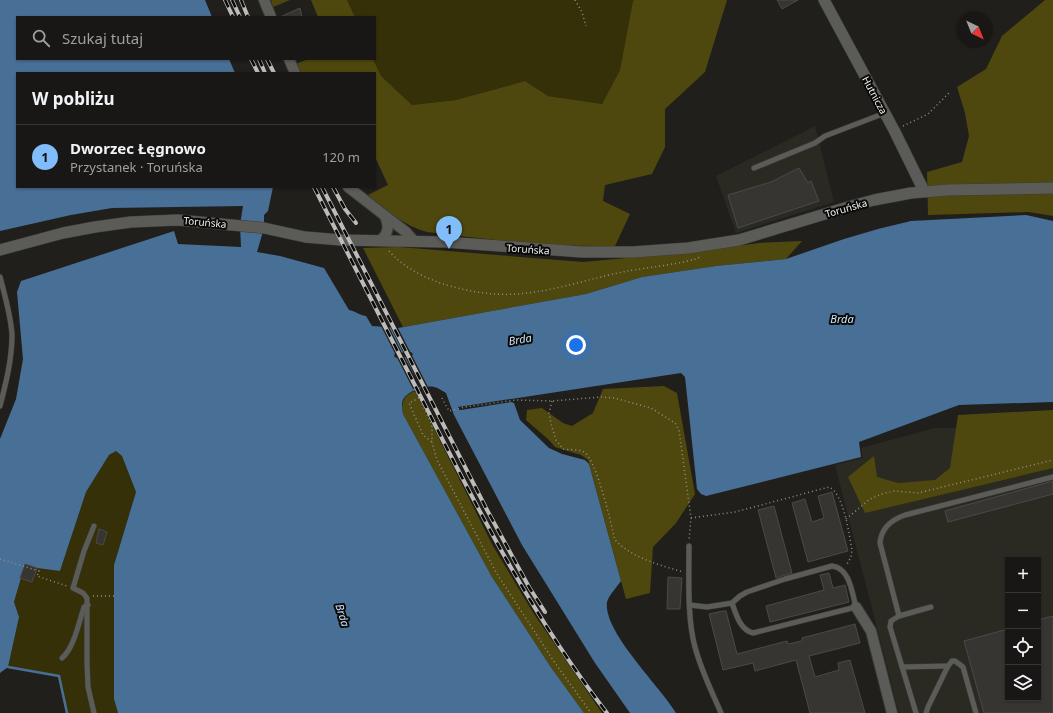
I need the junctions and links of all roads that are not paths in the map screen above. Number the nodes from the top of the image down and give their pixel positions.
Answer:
1 (264, 0) edge
2 (824, 0) edge
3 (271, 16) edge
4 (289, 60) edge
5 (295, 72) edge
6 (884, 113) junction
7 (754, 168) dead end
8 (349, 188) edge
9 (1053, 188) edge
10 (924, 191) junction
11 (385, 216) junction
12 (380, 240) junction
13 (414, 241) junction
14 (0, 250) edge
15 (0, 277) edge
16 (3, 301) edge
17 (0, 406) edge
18 (1053, 477) edge
19 (94, 526) dead end
20 (688, 546) road end
21 (732, 603) junction
22 (88, 605) junction
23 (690, 605) junction
24 (856, 607) junction
25 (932, 607) dead end
26 (899, 616) junction
27 (62, 658) dead end
28 (948, 666) junction
29 (902, 667) junction
30 (94, 713) edge
31 (721, 713) edge
32 (892, 713) edge
33 (916, 713) edge
34 (926, 713) edge
35 (976, 713) edge

1 - 3 street
2 - 6 street, Hutnicza
4 - 5 street
6 - 7 lane
6 - 10 street, Hutnicza
8 - 11 street
9 - 10 street, Toruńska
10 - 13 street, Toruńska
11 - 12 street
11 - 13 street
12 - 13 street, Toruńska
12 - 14 street, Toruńska
15 - 16 lane
16 - 17 lane
18 - 26 lane
19 - 22 lane
20 - 23 lane
21 - 23 lane
21 - 24 lane
21 - 24 lane
22 - 27 lane
22 - 30 lane
23 - 31 lane
24 - 32 street
25 - 26 lane
26 - 29 lane
28 - 29 lane
28 - 34 lane
28 - 35 lane
29 - 33 lane

